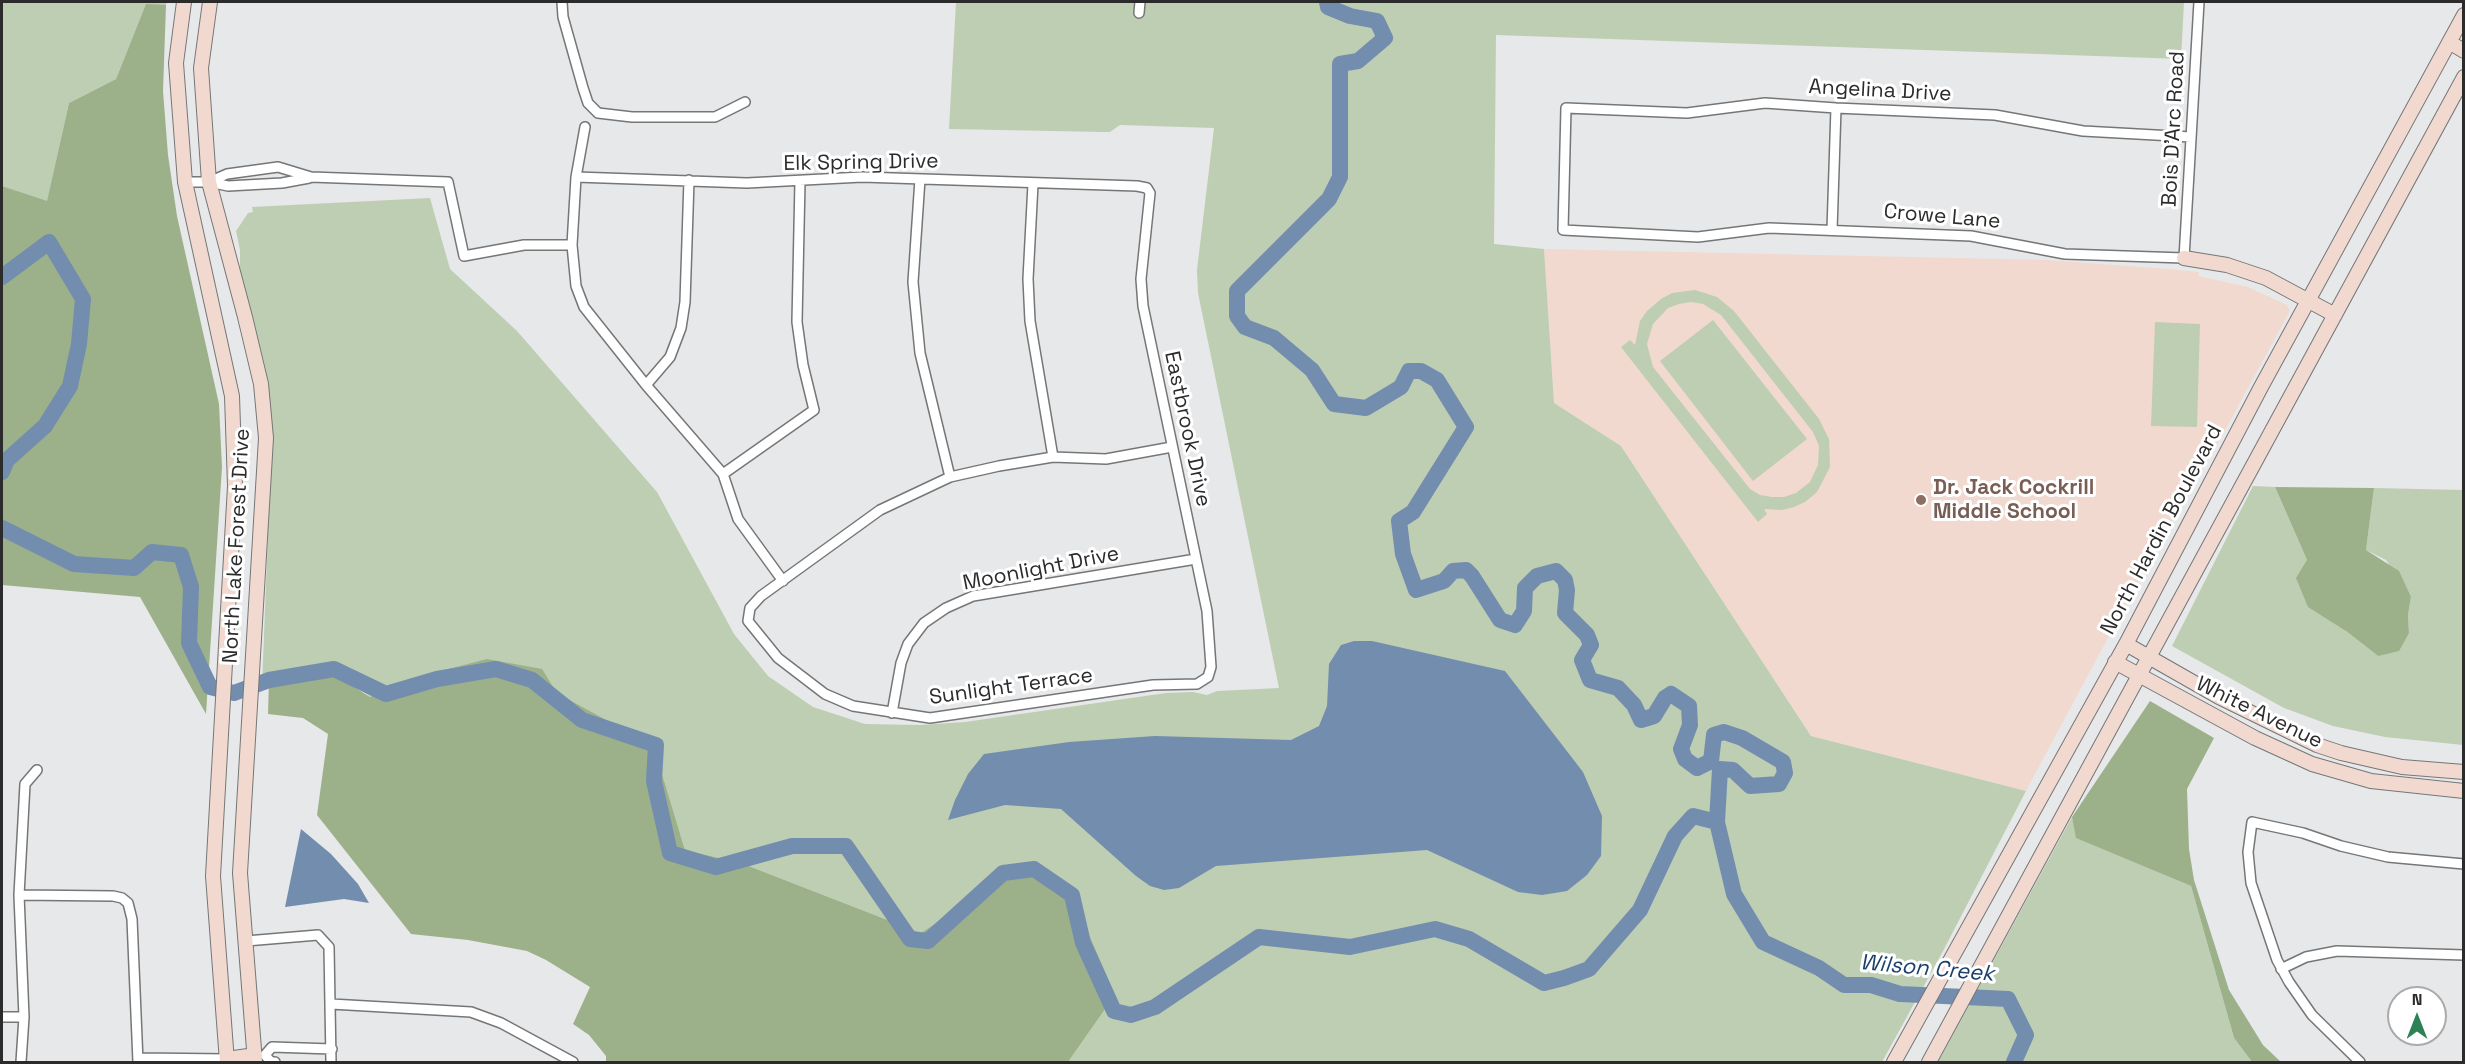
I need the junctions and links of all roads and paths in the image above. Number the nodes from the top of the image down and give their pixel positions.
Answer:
1 (184, 2) edge
2 (210, 2) edge
3 (562, 2) edge
4 (1140, 2) edge
5 (2199, 2) edge
6 (1139, 13) dead end
7 (2463, 15) edge
8 (2449, 42) junction
9 (2463, 51) edge
10 (2463, 77) edge
11 (745, 102) dead end
12 (1836, 108) junction
13 (585, 127) dead end
14 (2191, 137) junction
15 (311, 177) junction
16 (576, 177) junction
17 (689, 180) junction
18 (920, 180) junction
19 (800, 181) junction
20 (185, 182) junction
21 (209, 182) junction
22 (1033, 184) junction
23 (1147, 188) joint
24 (1563, 230) joint
25 (1833, 230) junction
26 (572, 245) junction
27 (2184, 258) junction
28 (2310, 300) junction
29 (2334, 315) junction
30 (646, 385) junction
31 (1172, 447) junction
32 (1053, 457) junction
33 (723, 474) junction
34 (950, 477) junction
35 (1196, 559) junction
36 (783, 581) junction
37 (2126, 644) junction
38 (2149, 658) junction
39 (2115, 662) junction
40 (2140, 675) junction
41 (1208, 677) joint
42 (892, 713) junction
43 (37, 770) dead end
44 (2463, 772) edge
45 (2463, 791) edge
46 (2463, 864) edge
47 (19, 895) junction
48 (246, 940) junction
49 (2463, 955) edge
50 (2282, 969) junction
51 (331, 1004) junction
52 (2, 1017) edge
53 (24, 1017) junction
54 (332, 1049) junction
55 (258, 1057) edge
56 (138, 1060) edge
57 (227, 1061) edge
58 (21, 1062) edge
59 (275, 1062) edge
60 (331, 1062) edge
61 (573, 1062) edge
62 (1894, 1062) edge
63 (1929, 1062) edge
64 (2360, 1062) edge

1 - 20 main road, North Lake Forest Drive
2 - 21 main road, North Lake Forest Drive
3 - 11 street
4 - 6 street
5 - 14 street, Bois D'Arc Road
7 - 8 main road, North Hardin Boulevard
8 - 9 main road
8 - 28 main road, North Hardin Boulevard
10 - 29 main road
12 - 14 street, Angelina Drive
12 - 24 street, Angelina Drive
12 - 25 street
13 - 16 street
14 - 27 street, Bois D'Arc Road
15 - 21 street
15 - 21 street
15 - 26 street
16 - 17 street, Elk Spring Drive
16 - 26 street
17 - 19 street, Elk Spring Drive
17 - 30 street
18 - 19 street, Elk Spring Drive
18 - 22 street, Elk Spring Drive
18 - 34 street
19 - 33 street
20 - 21 street
20 - 57 main road, North Lake Forest Drive
21 - 48 main road, North Lake Forest Drive
22 - 23 street, Elk Spring Drive
22 - 32 street
23 - 31 street, Eastbrook Drive
24 - 25 street, Crowe Lane
25 - 27 street, Crowe Lane
26 - 30 street
27 - 28 main road, Crowe Lane
28 - 29 main road, Crowe Lane
28 - 37 main road, North Hardin Boulevard
29 - 38 main road
30 - 33 street
31 - 32 street
31 - 35 street, Eastbrook Drive
32 - 34 street
33 - 36 street
34 - 36 street
35 - 41 street, Eastbrook Drive
35 - 42 street, Moonlight Drive
36 - 42 street, Sunlight Terrace
37 - 38 main road
37 - 39 main road, North Hardin Boulevard
38 - 40 main road
38 - 44 main road
39 - 40 main road, White Avenue
39 - 62 main road, North Hardin Boulevard
40 - 45 main road, White Avenue
40 - 63 main road
41 - 42 street, Sunlight Terrace
43 - 47 street
46 - 50 street
47 - 53 street
47 - 56 street
48 - 51 street
48 - 55 main road, North Lake Forest Drive
49 - 50 street
50 - 64 street
51 - 54 street
51 - 61 street
52 - 53 street
53 - 58 street
54 - 55 street
54 - 60 street
55 - 57 main road
55 - 59 street
56 - 57 street

